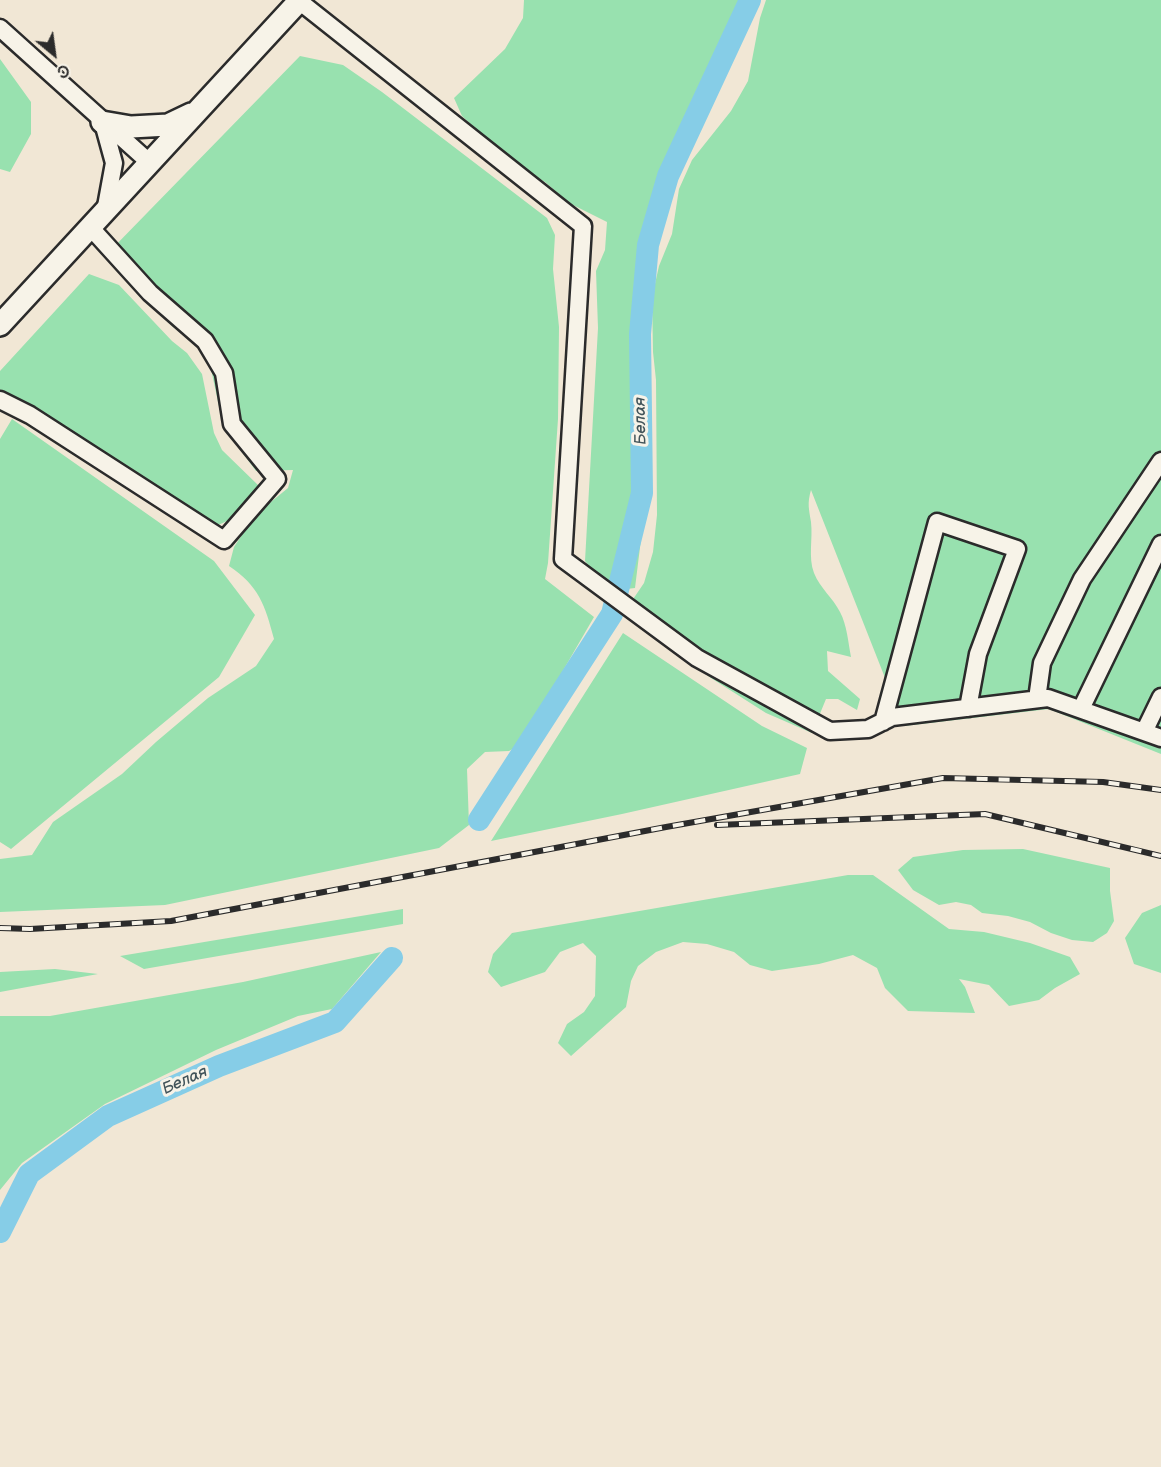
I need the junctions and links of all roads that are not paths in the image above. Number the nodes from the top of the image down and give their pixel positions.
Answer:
1 (299, 0) edge
2 (0, 28) edge
3 (200, 110) junction
4 (102, 122) junction
5 (150, 163) junction
6 (105, 212) junction
7 (91, 228) junction
8 (0, 325) edge
9 (0, 400) edge
10 (1161, 461) edge
11 (1161, 544) edge
12 (1161, 697) edge
13 (1037, 699) junction
14 (968, 708) junction
15 (1081, 710) junction
16 (883, 722) junction
17 (1144, 732) junction
18 (1161, 738) edge

1 - 3 main road
1 - 16 street
2 - 4 street
3 - 4 main road
3 - 5 main road
4 - 5 street
4 - 6 street
5 - 6 main road
6 - 7 main road
7 - 8 main road
7 - 9 street
10 - 13 street
11 - 15 street
12 - 17 street
13 - 14 street
13 - 15 street
14 - 16 street
14 - 16 street
15 - 17 street
17 - 18 street

